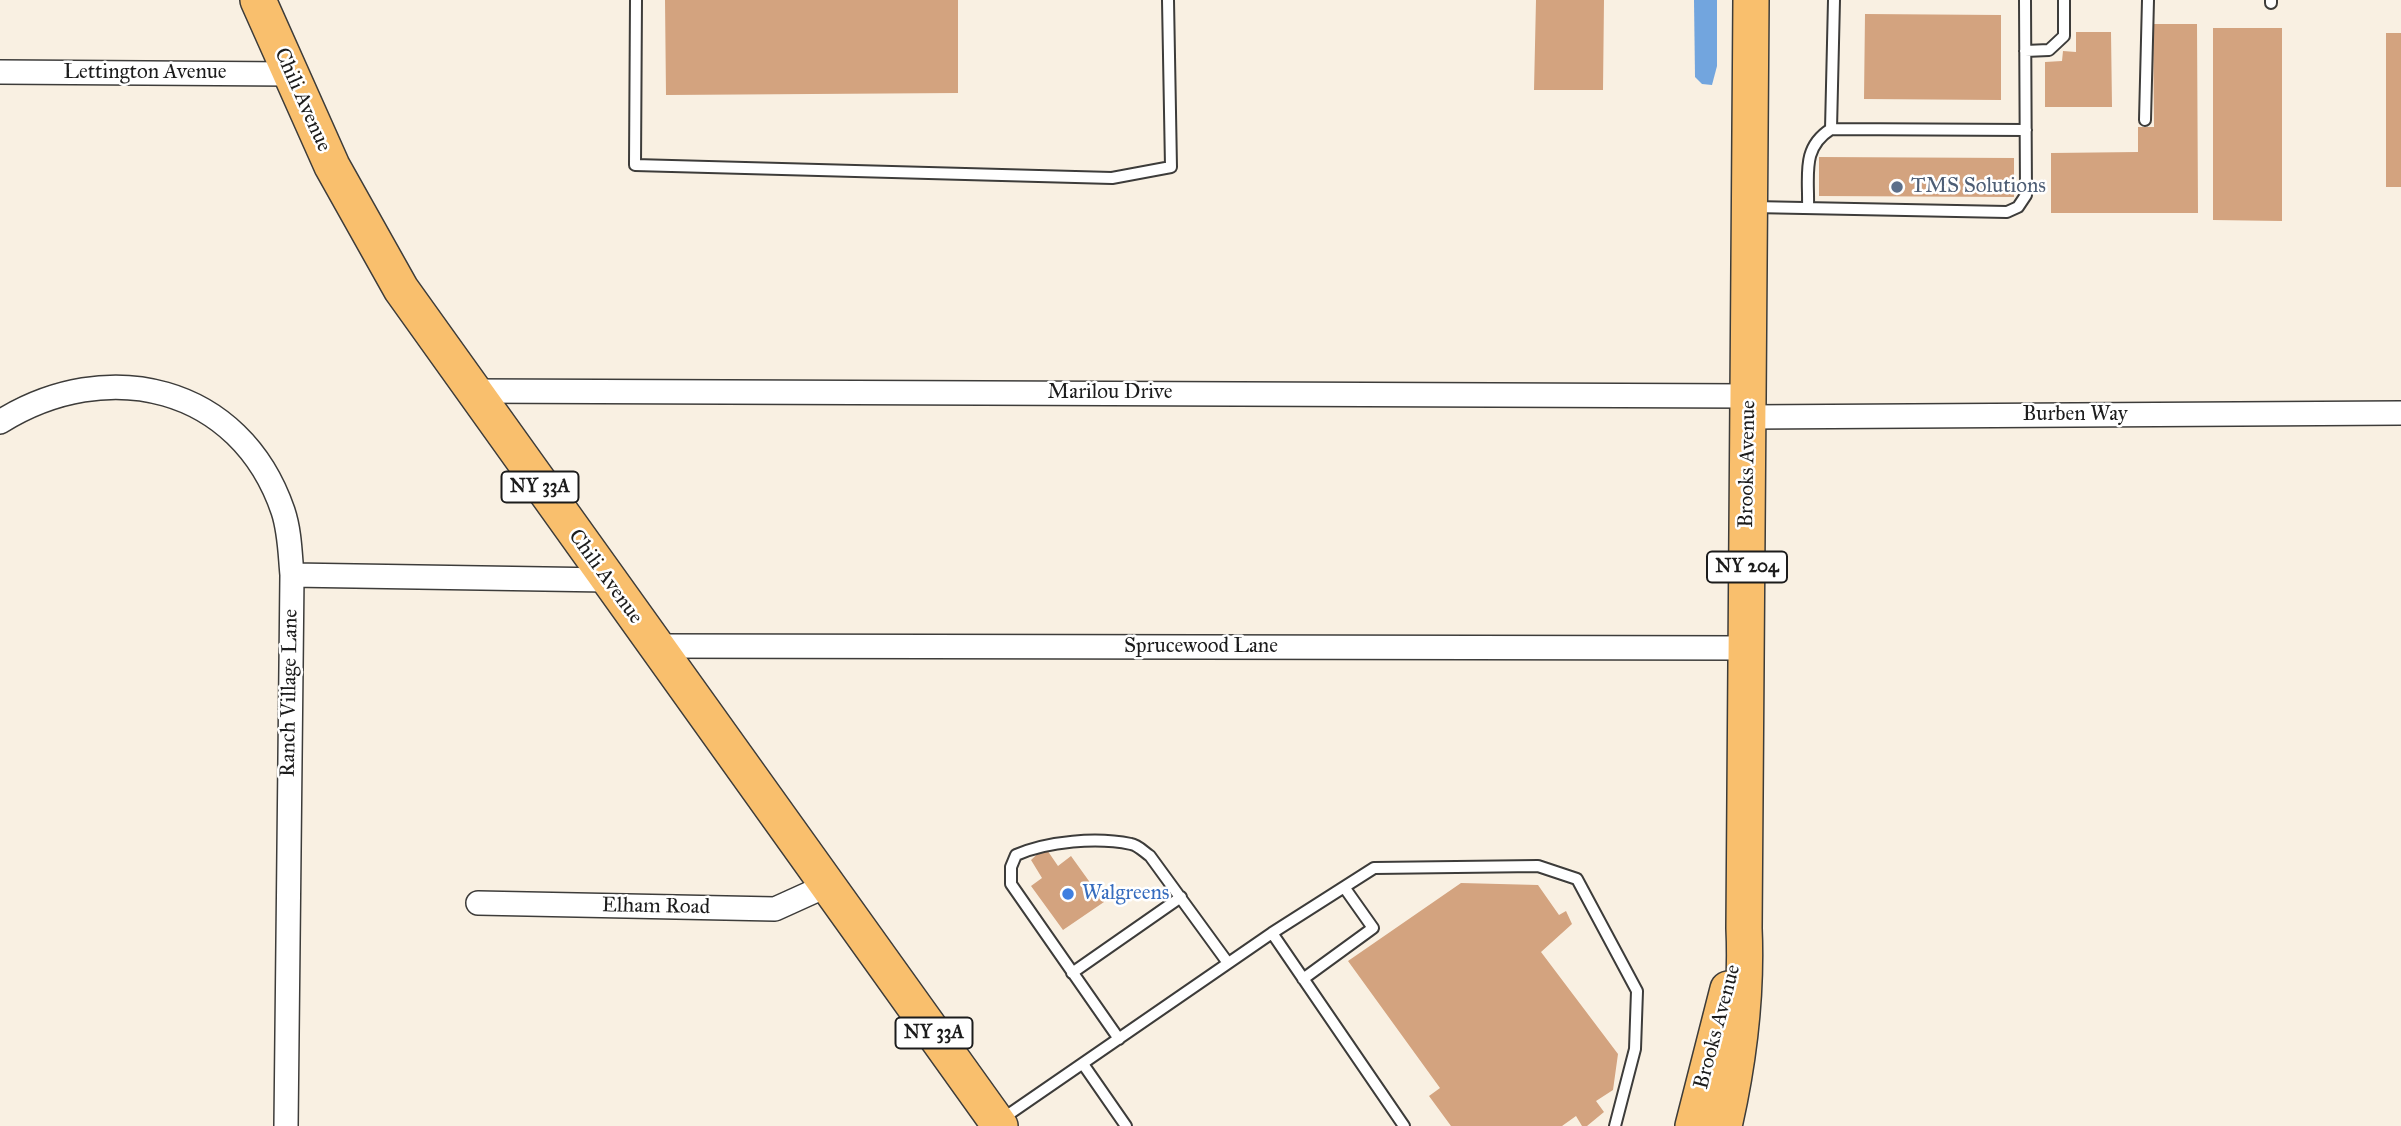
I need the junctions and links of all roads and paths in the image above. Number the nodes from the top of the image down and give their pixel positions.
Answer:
1 (258, 0) edge
2 (636, 0) edge
3 (1168, 0) edge
4 (1751, 0) edge
5 (1834, 0) edge
6 (2025, 0) edge
7 (2064, 0) edge
8 (2148, 0) edge
9 (2025, 51) junction
10 (0, 72) edge
11 (291, 74) junction
12 (2145, 120) dead end
13 (1831, 129) junction
14 (2025, 130) junction
15 (1750, 207) junction
16 (1808, 208) junction
17 (471, 391) junction
18 (1749, 407) junction
19 (2401, 413) edge
20 (0, 422) edge
21 (292, 575) junction
22 (607, 580) junction
23 (655, 646) junction
24 (1746, 648) junction
25 (828, 885) junction
26 (1343, 887) junction
27 (1181, 897) junction
28 (478, 903) dead end
29 (1744, 928) junction
30 (1272, 933) junction
31 (1228, 963) junction
32 (1072, 973) junction
33 (1303, 979) junction
34 (1119, 1039) junction
35 (1083, 1064) junction
36 (995, 1125) edge
37 (286, 1126) edge
38 (1125, 1126) edge
39 (1405, 1126) edge
40 (1615, 1126) edge
41 (1693, 1126) edge
42 (1724, 1126) edge

1 - 11 main road, Chili Avenue / NY 33A
2 - 3 lane
4 - 15 main road, Brooks Avenue / NY 204
5 - 13 lane
6 - 9 lane
7 - 9 lane
8 - 12 lane
9 - 14 lane
10 - 11 street, Lettington Avenue
11 - 17 main road, Chili Avenue / NY 33A
13 - 14 lane
13 - 16 lane
14 - 16 lane
15 - 16 lane
15 - 18 main road, Brooks Avenue / NY 204
17 - 18 street, Marilou Drive
17 - 22 main road, Chili Avenue / NY 33A
18 - 19 street, Burben Way
18 - 24 main road, Brooks Avenue / NY 204
20 - 21 street, Ranch Village Lane
21 - 22 street
21 - 37 street, Ranch Village Lane
22 - 23 main road, Chili Avenue / NY 33A
23 - 24 street, Sprucewood Lane
23 - 25 main road, Chili Avenue / NY 33A
24 - 29 main road, Brooks Avenue / NY 204
25 - 28 street, Elham Road
25 - 36 main road, Chili Avenue / NY 33A
26 - 30 lane
26 - 33 lane
26 - 40 lane
27 - 31 lane
27 - 32 lane
27 - 32 lane
29 - 41 main road, Brooks Avenue / NY 204
29 - 42 main road, Brooks Avenue / NY 204
30 - 31 lane
30 - 33 lane
31 - 34 lane
32 - 34 lane
33 - 39 lane
34 - 35 lane
35 - 36 lane
35 - 38 lane

